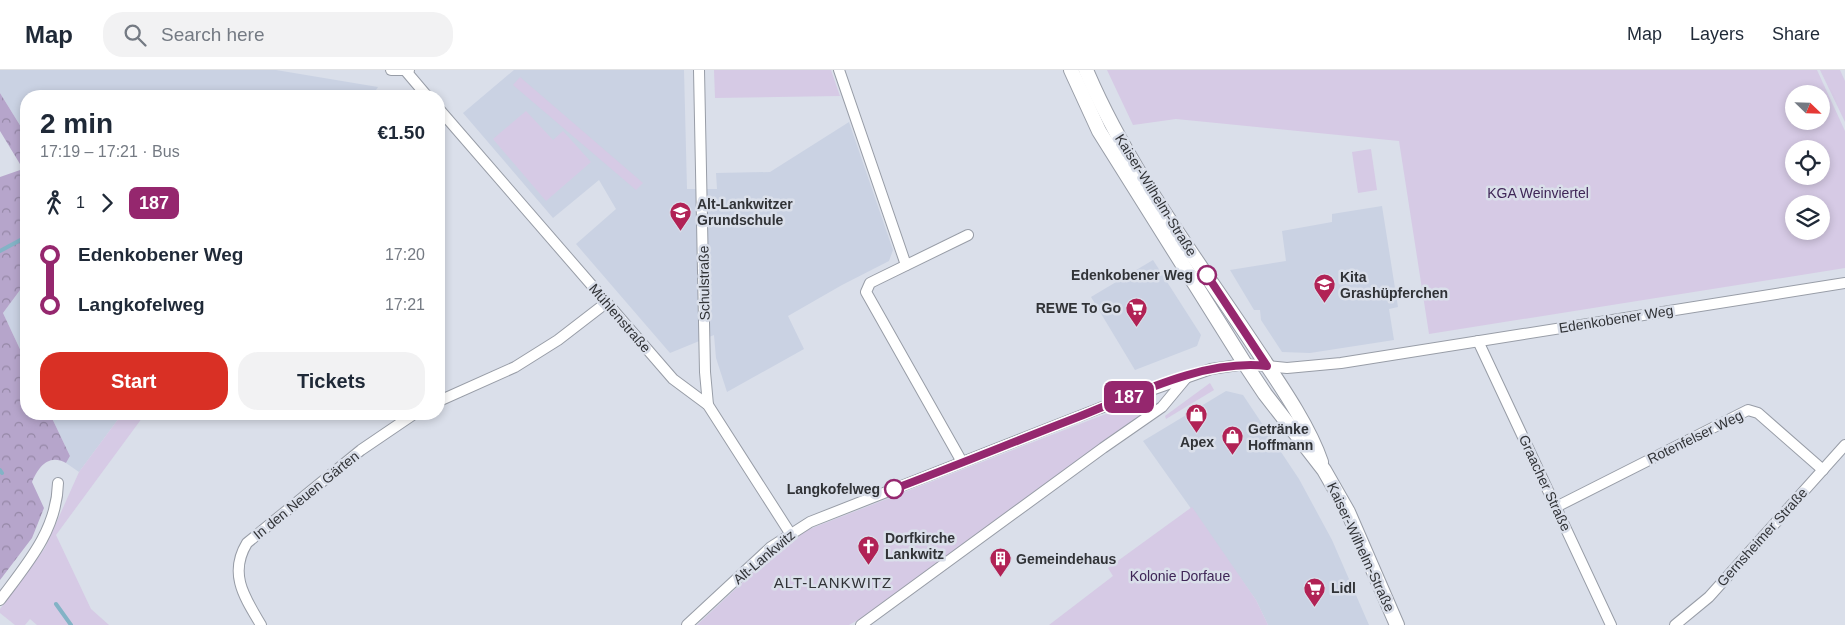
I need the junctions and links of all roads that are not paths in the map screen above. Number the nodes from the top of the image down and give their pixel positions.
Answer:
1 (391, 70) edge
2 (406, 70) edge
3 (699, 70) edge
4 (839, 70) edge
5 (1071, 70) edge
6 (1086, 70) edge
7 (422, 90) edge
8 (445, 116) edge
9 (968, 236) dead end
10 (906, 265) junction
11 (1845, 283) edge
12 (606, 303) junction
13 (1478, 341) junction
14 (1245, 364) junction
15 (1267, 366) junction
16 (1187, 377) junction
17 (445, 398) edge
18 (708, 405) junction
19 (405, 420) edge
20 (1845, 445) edge
21 (962, 462) junction
22 (1324, 470) junction
23 (1823, 470) junction
24 (58, 483) dead end
25 (1556, 507) junction
26 (790, 533) junction
27 (0, 600) edge
28 (261, 625) edge
29 (687, 625) edge
30 (861, 625) edge
31 (1397, 625) edge
32 (1611, 625) edge
33 (1675, 625) edge

1 - 2 street
2 - 7 street
3 - 18 street, Schulstraße
4 - 10 street
5 - 14 main road, Kaiser-Wilhelm-Straße
6 - 15 main road, Kaiser-Wilhelm-Straße
8 - 12 street, Mühlenstraße
9 - 10 street
10 - 21 street
11 - 13 street, Edenkobener Weg
12 - 17 street
12 - 18 street, Mühlenstraße
13 - 15 street, Edenkobener Weg
13 - 25 street, Graacher Straße
14 - 15 street
14 - 16 street, Alt-Lankwitz
14 - 22 main road, Kaiser-Wilhelm-Straße
15 - 22 main road, Kaiser-Wilhelm-Straße
16 - 21 street, Alt-Lankwitz
16 - 30 street
18 - 26 street, Mühlenstraße
19 - 28 street, In den Neuen Gärten
20 - 23 street, Gernsheimer Straße
21 - 26 street, Alt-Lankwitz
22 - 31 main road, Kaiser-Wilhelm-Straße
23 - 25 street, Rotenfelser Weg
23 - 33 street, Gernsheimer Straße
24 - 27 street
25 - 32 street, Graacher Straße
26 - 29 street, Alt-Lankwitz

